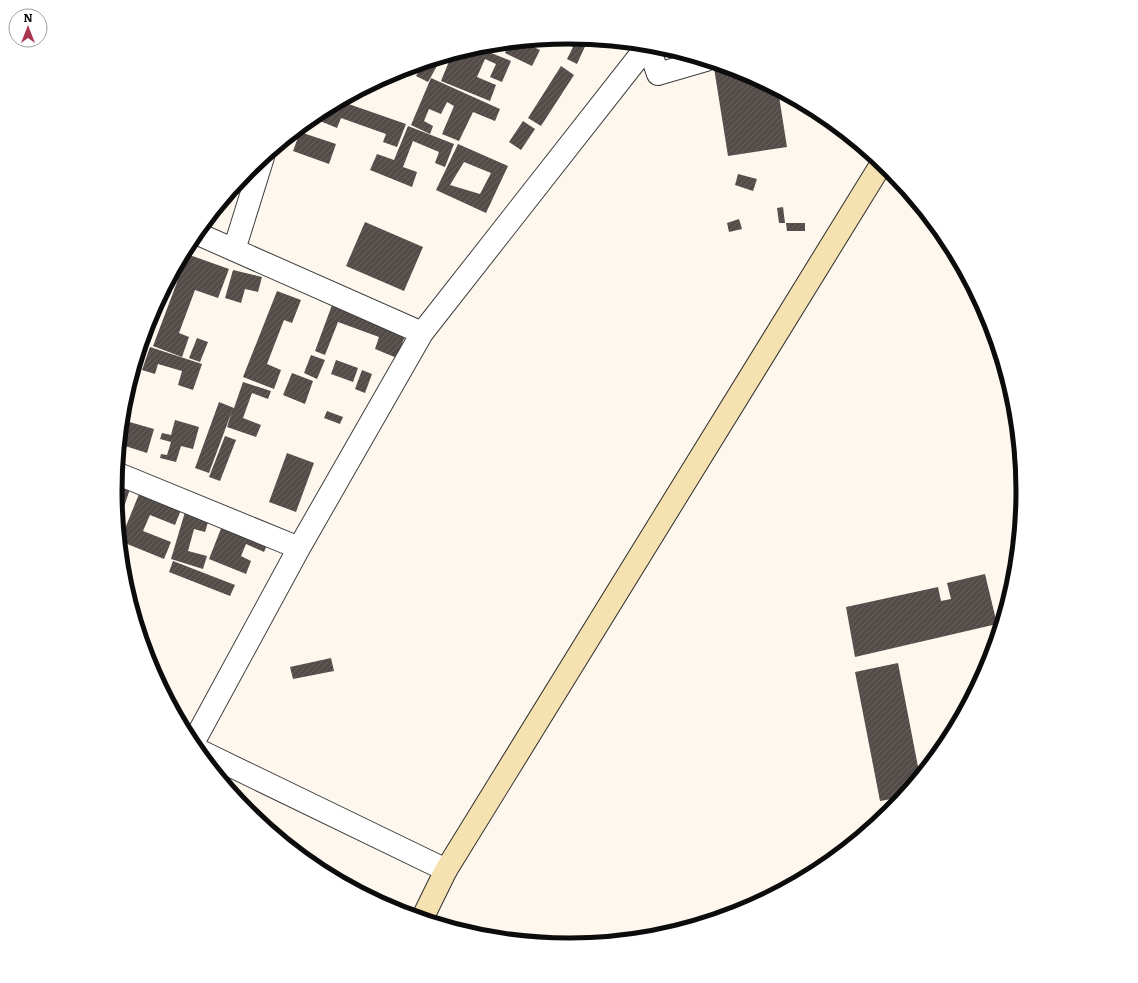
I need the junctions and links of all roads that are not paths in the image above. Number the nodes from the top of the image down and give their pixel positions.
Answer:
1 (643, 51) edge
2 (650, 52) edge
3 (697, 63) edge
4 (259, 169) edge
5 (878, 169) edge
6 (202, 236) edge
7 (234, 250) junction
8 (422, 333) junction
9 (122, 475) edge
10 (299, 548) junction
11 (196, 738) edge
12 (207, 754) edge
13 (446, 870) junction
14 (424, 915) edge

1 - 8 street
2 - 3 street
4 - 7 street
5 - 13 main road
6 - 7 street
7 - 8 street
8 - 10 street
9 - 10 street
10 - 11 street
12 - 13 street
13 - 14 main road

